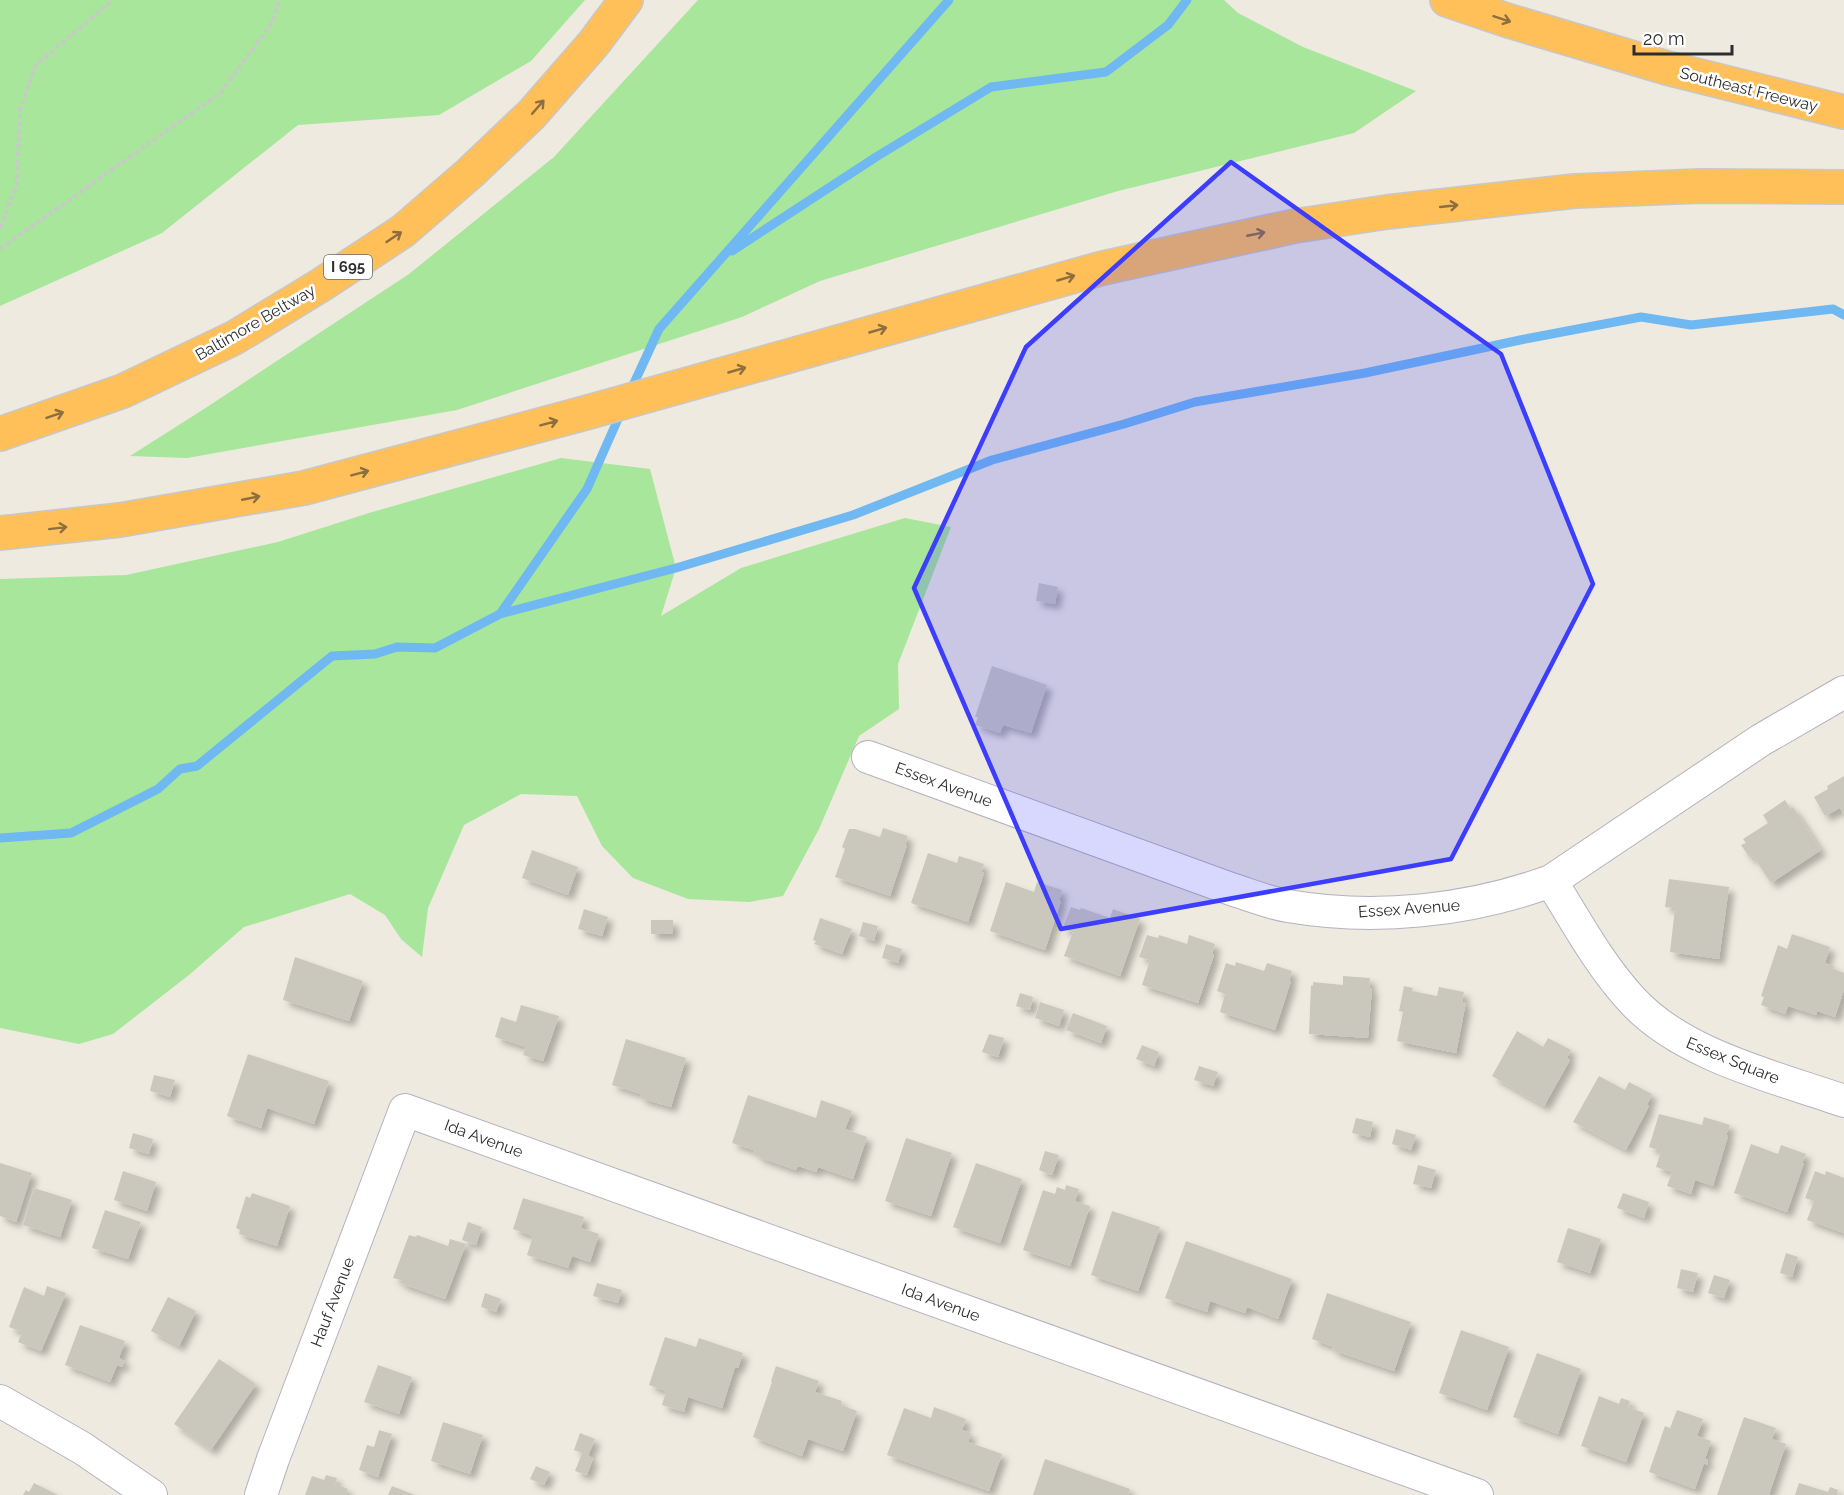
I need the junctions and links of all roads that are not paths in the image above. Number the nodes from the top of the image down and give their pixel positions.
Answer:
1 (626, 0) edge
2 (1447, 0) edge
3 (1844, 112) edge
4 (1844, 187) edge
5 (0, 434) edge
6 (0, 533) edge
7 (1844, 692) edge
8 (868, 757) dead end
9 (1551, 881) junction
10 (1844, 1101) edge
11 (405, 1110) joint
12 (0, 1401) edge
13 (151, 1495) edge
14 (261, 1495) edge
15 (1477, 1495) edge

5 -> 1 highway, Baltimore Beltway / I 695
2 -> 3 highway, Southeast Freeway
6 -> 4 highway
7 - 9 street, Essex Avenue
8 - 9 street, Essex Avenue
9 - 10 street, Essex Square
11 - 14 street, Hauf Avenue
11 - 15 street, Ida Avenue
12 - 13 street

